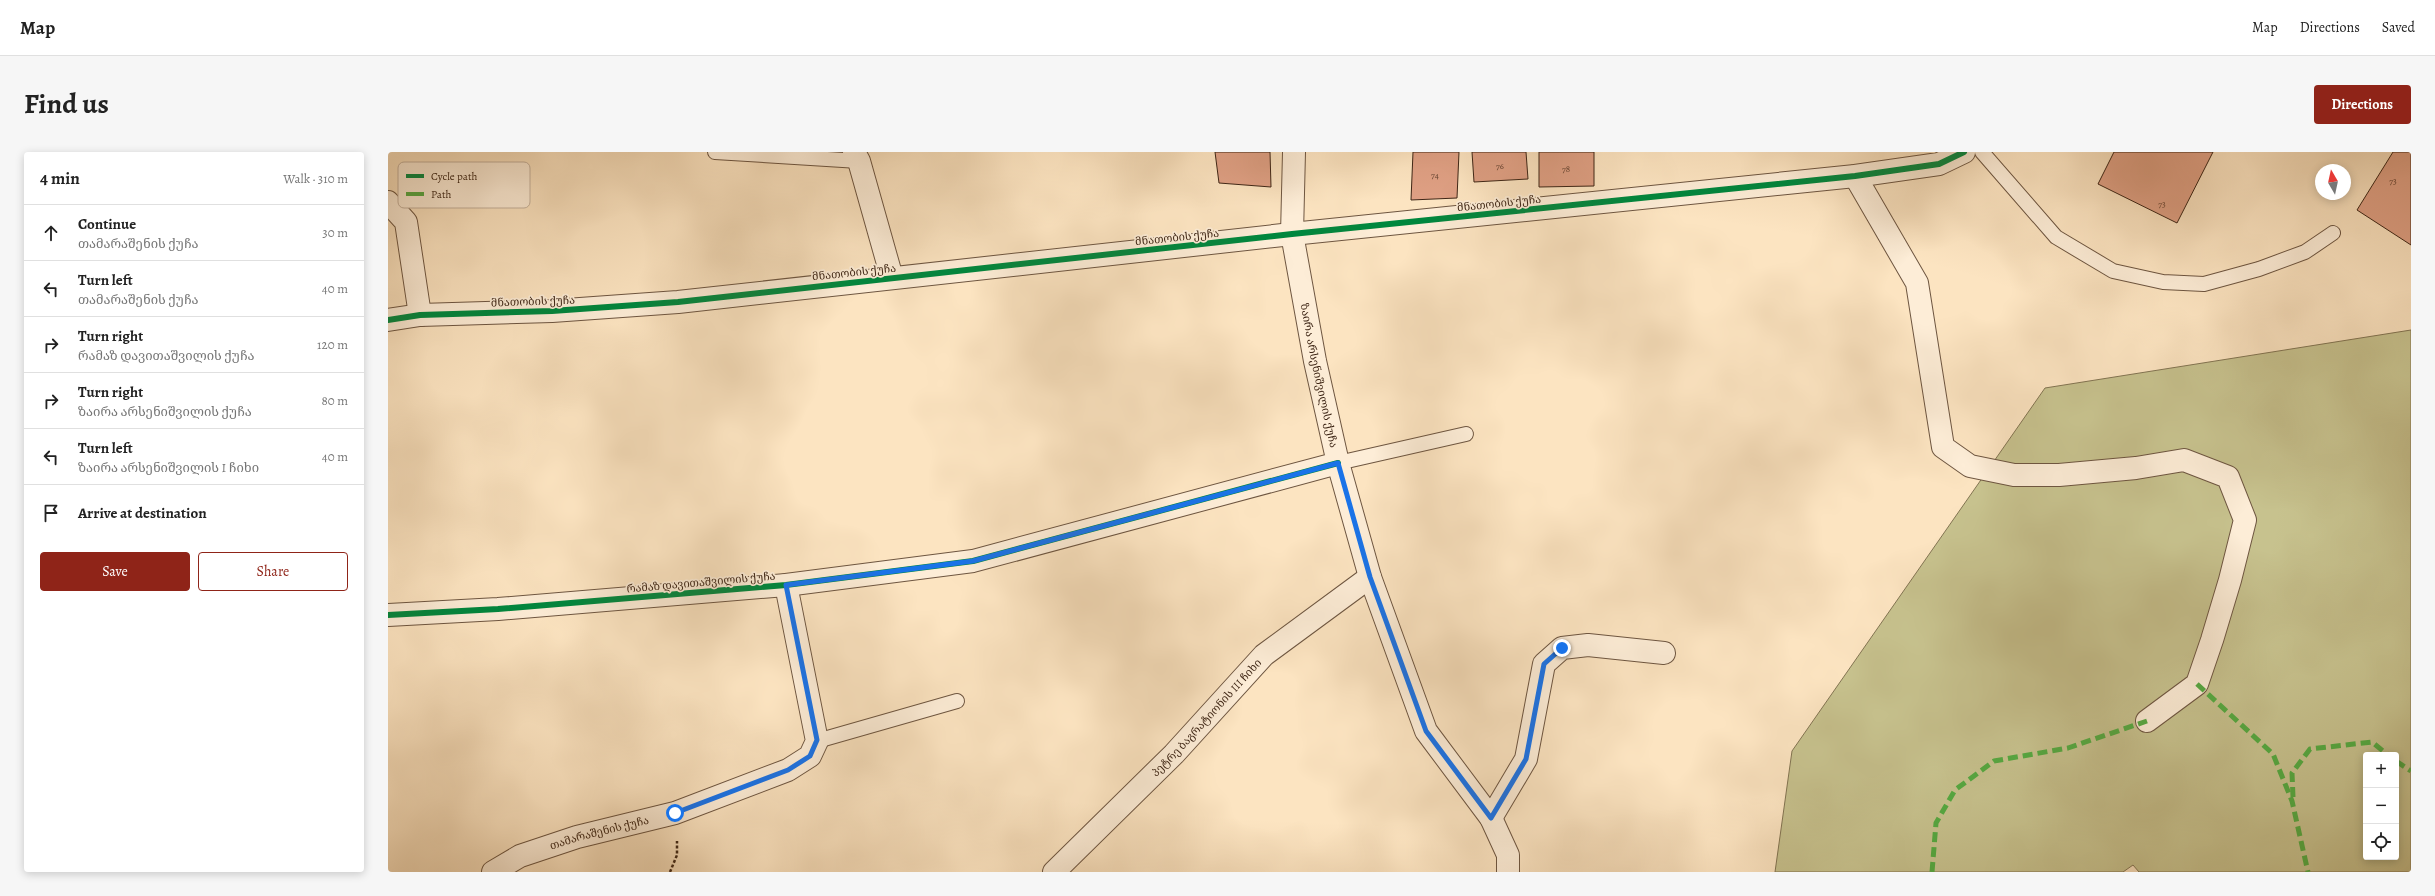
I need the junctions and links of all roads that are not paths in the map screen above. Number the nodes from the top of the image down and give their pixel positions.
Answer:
1 (715, 152) edge
2 (1294, 152) edge
3 (1964, 152) edge
4 (1982, 152) edge
5 (856, 156) edge
6 (1855, 176) junction
7 (388, 202) edge
8 (2333, 233) dead end
9 (1292, 234) junction
10 (892, 278) junction
11 (420, 315) junction
12 (388, 320) edge
13 (1466, 434) dead end
14 (1338, 463) junction
15 (1370, 577) junction
16 (786, 585) junction
17 (388, 615) edge
18 (1664, 654) dead end
19 (957, 701) dead end
20 (2147, 722) dead end
21 (817, 740) junction
22 (1491, 818) junction
23 (493, 872) edge
24 (1054, 872) edge
25 (1508, 872) edge

1 - 5 lane
2 - 9 street, ზაირა არსენიშვილის ქუჩა
3 - 6 street, მნათობის ქუჩა
4 - 8 lane
5 - 10 street
6 - 9 street, მნათობის ქუჩა
6 - 20 street
7 - 11 street
9 - 10 street, მნათობის ქუჩა
9 - 14 street, ზაირა არსენიშვილის ქუჩა
10 - 11 street, მნათობის ქუჩა
11 - 12 street, მნათობის ქუჩა
13 - 14 lane, რამაზ დავითაშვილის ქუჩა
14 - 15 street, ზაირა არსენიშვილის ქუჩა
14 - 16 street, რამაზ დავითაშვილის ქუჩა
15 - 22 street, ზაირა არსენიშვილის ქუჩა
15 - 24 street, პეტრე ბაგრატიონის III ჩიხი
16 - 17 street, რამაზ დავითაშვილის ქუჩა
16 - 21 street
18 - 22 street
19 - 21 lane
21 - 23 street, თამარაშენის ქუჩა
22 - 25 street, ზაირა არსენიშვილის ქუჩა

